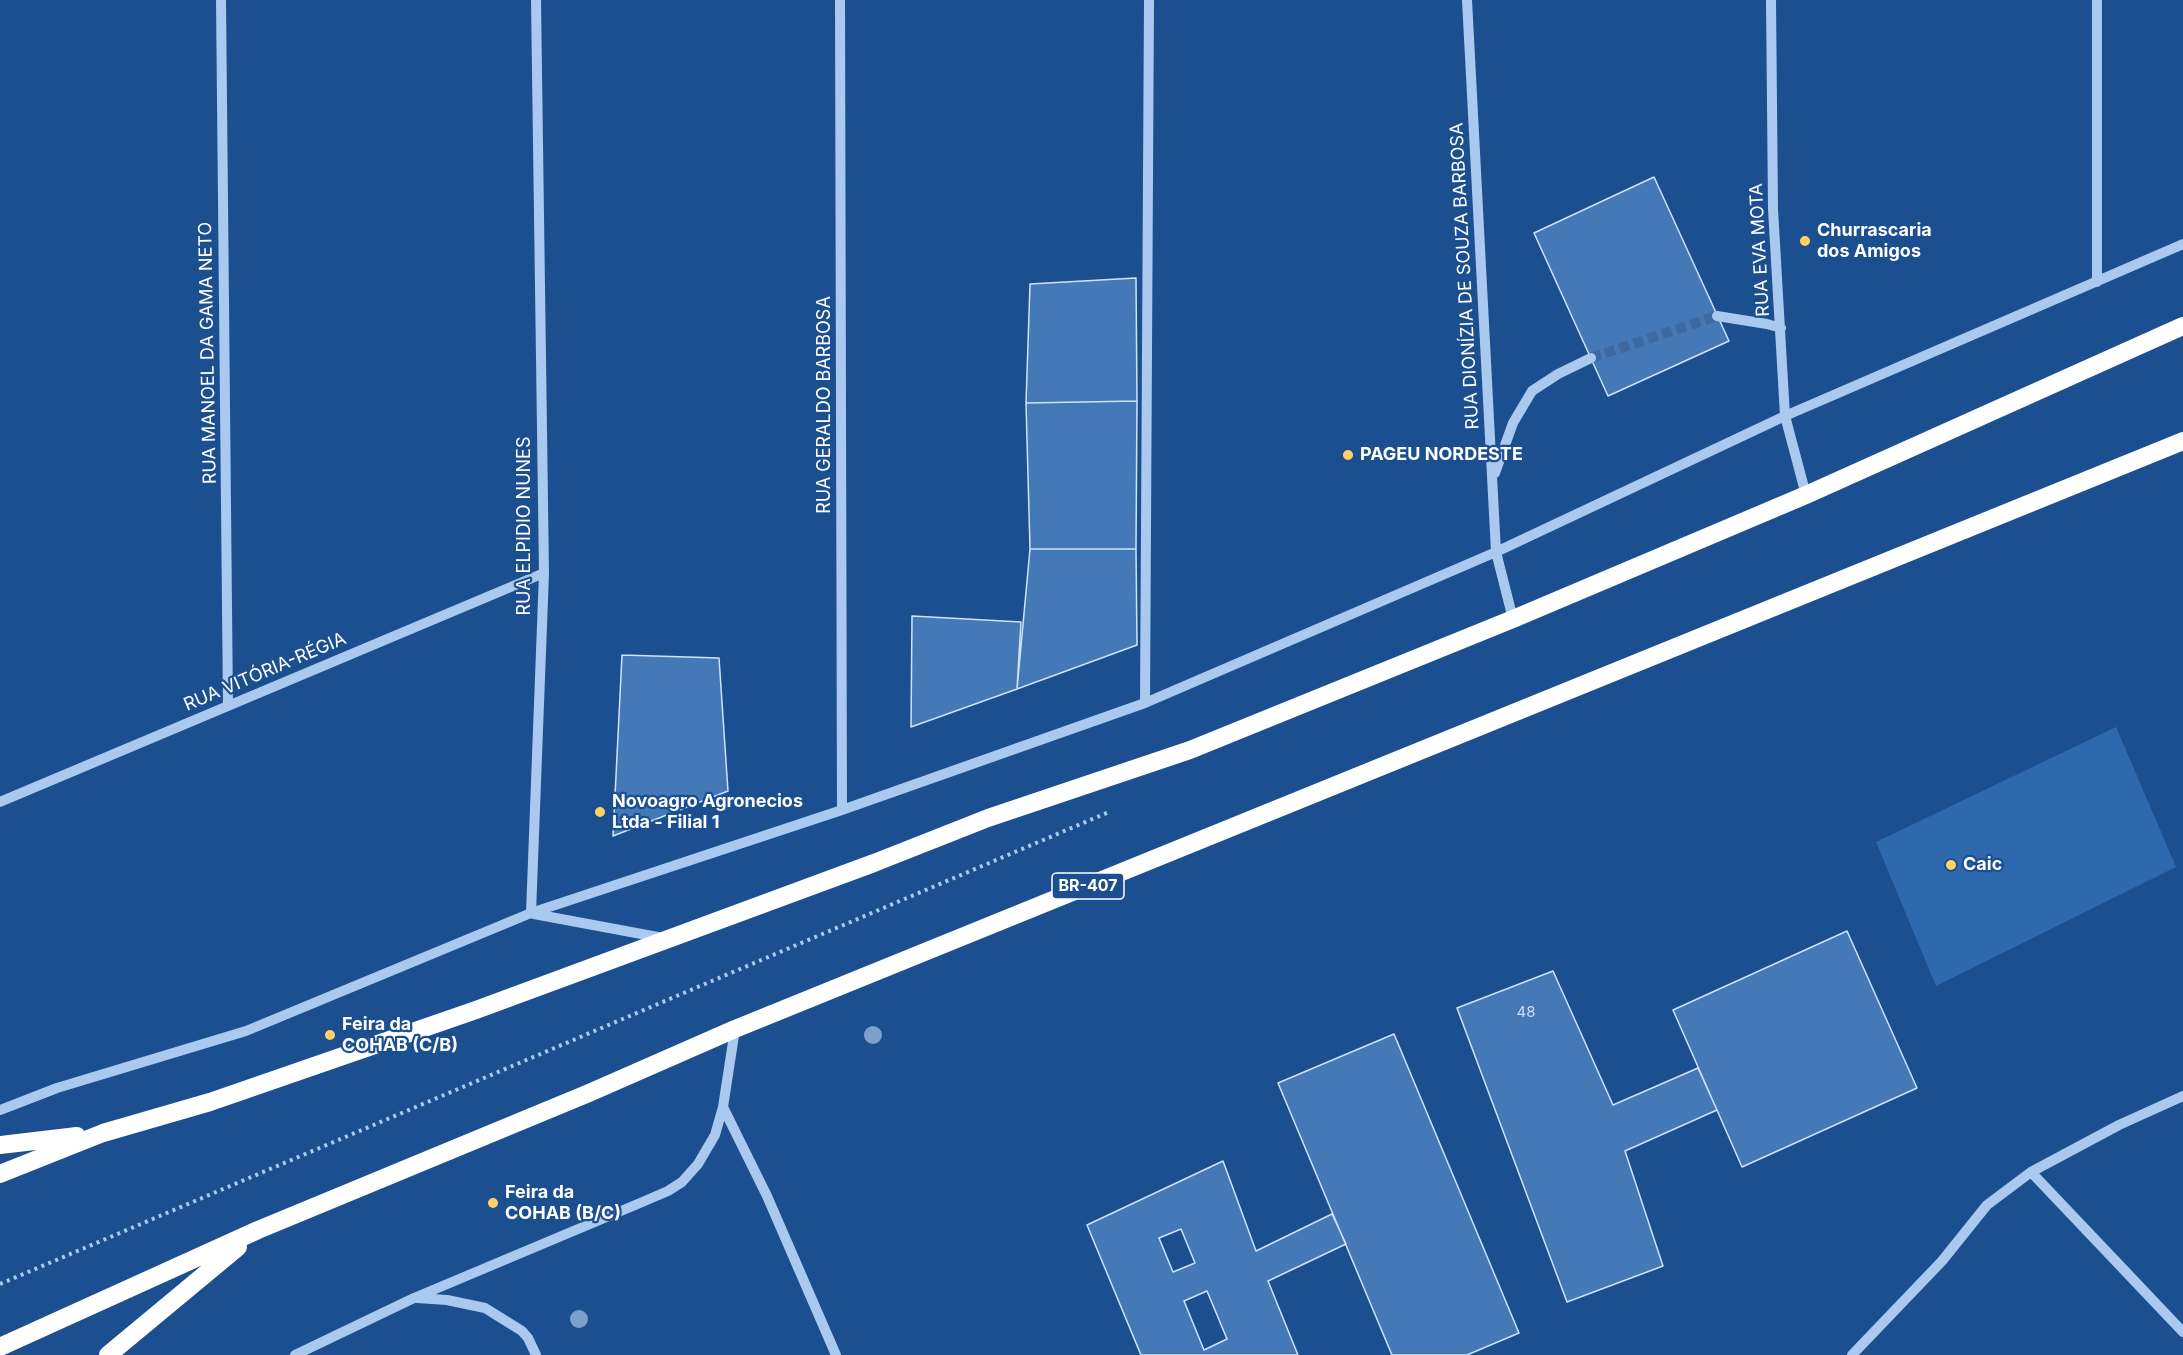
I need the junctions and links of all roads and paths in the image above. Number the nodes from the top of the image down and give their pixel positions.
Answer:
1 (221, 0) edge
2 (537, 0) edge
3 (840, 0) edge
4 (1149, 0) edge
5 (1467, 0) edge
6 (1771, 0) edge
7 (2097, 0) edge
8 (2183, 244) edge
9 (2097, 282) junction
10 (1717, 316) tunnel mouth
11 (2183, 326) edge
12 (1781, 328) junction
13 (1592, 358) tunnel mouth
14 (1785, 416) junction
15 (2183, 441) edge
16 (1492, 479) junction
17 (1806, 495) junction
18 (1497, 552) junction
19 (544, 573) junction
20 (1513, 619) junction
21 (1145, 703) junction
22 (228, 706) junction
23 (0, 801) edge
24 (842, 810) junction
25 (1113, 810) dead end
26 (531, 913) junction
27 (667, 939) junction
28 (735, 1029) junction
29 (2183, 1096) edge
30 (723, 1107) junction
31 (0, 1110) edge
32 (102, 1134) junction
33 (0, 1145) edge
34 (2031, 1172) junction
35 (0, 1174) edge
36 (258, 1230) junction
37 (0, 1284) edge
38 (414, 1298) junction
39 (2183, 1332) edge
40 (0, 1347) edge
41 (108, 1355) edge
42 (295, 1355) edge
43 (536, 1355) edge
44 (836, 1355) edge
45 (1852, 1355) edge

1 - 22 street, RUA MANOEL DA GAMA NETO
2 - 19 street, RUA ELPIDIO NUNES
3 - 24 street, RUA GERALDO BARBOSA
4 - 21 street
5 - 16 street, RUA DIONÍZIA DE SOUZA BARBOSA
6 - 12 street, RUA EVA MOTA
7 - 9 street
8 - 9 street
9 - 14 street
10 - 12 street
11 - 17 highway
12 - 14 street, RUA EVA MOTA
13 - 16 street
14 - 17 street, RUA EVA MOTA
14 - 18 street
15 - 28 highway, BR-407
16 - 18 street, RUA DIONÍZIA DE SOUZA BARBOSA
17 - 20 highway
18 - 20 street, RUA DIONÍZIA DE SOUZA BARBOSA
18 - 21 street
19 - 22 street, RUA VITÓRIA-RÉGIA
19 - 26 street, RUA ELPIDIO NUNES
20 - 27 highway
21 - 24 street
22 - 23 street, RUA VITÓRIA-RÉGIA
24 - 26 street
25 - 37 path
26 - 27 street
26 - 31 street
27 - 32 highway
28 - 30 street
28 - 36 highway, BR-407
29 - 34 street
30 - 38 street
30 - 44 street
32 - 33 highway
32 - 35 highway
34 - 39 street
34 - 45 street
36 - 40 highway, BR-407
36 - 41 highway
38 - 42 street
38 - 43 street

